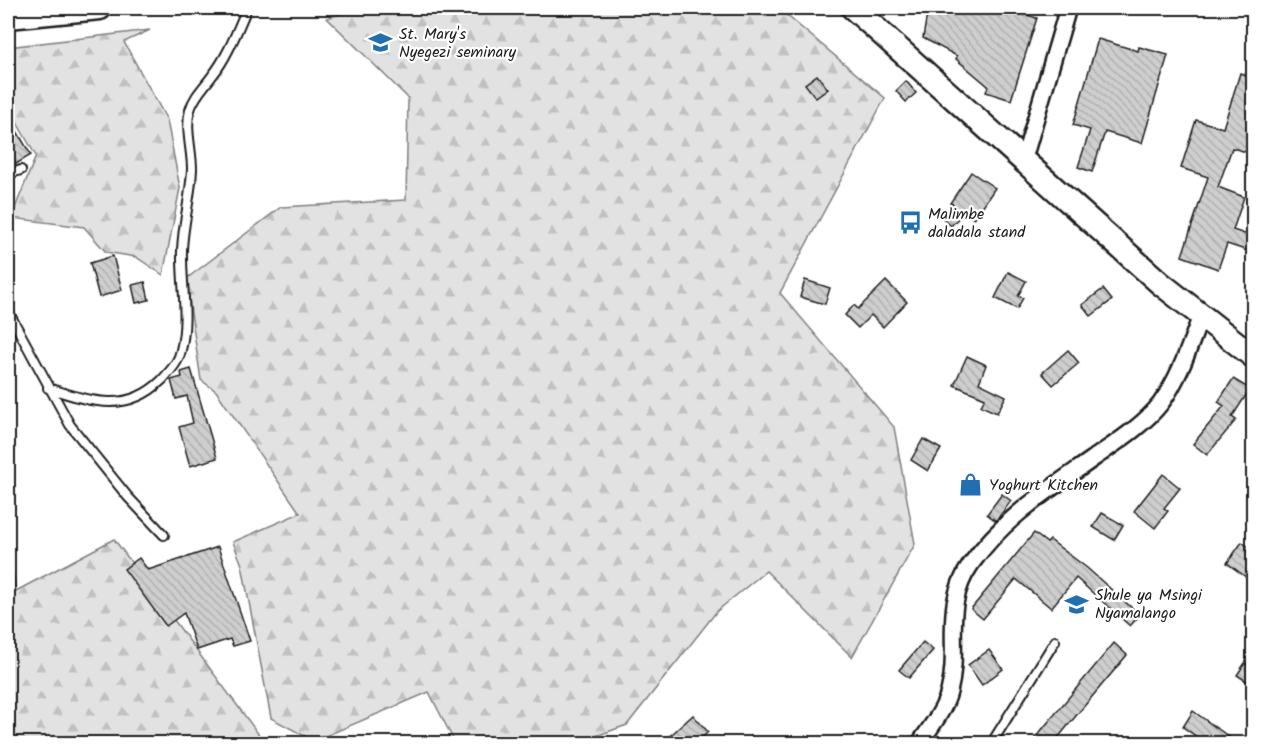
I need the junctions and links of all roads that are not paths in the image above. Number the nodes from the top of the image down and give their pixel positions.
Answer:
1 (100, 8) edge
2 (247, 8) edge
3 (853, 8) edge
4 (1068, 8) edge
5 (8, 17) edge
6 (1023, 162) junction
7 (21, 170) dead end
8 (8, 174) edge
9 (8, 311) edge
10 (1201, 316) junction
11 (1254, 357) edge
12 (48, 388) junction
13 (164, 536) dead end
14 (1055, 641) dead end
15 (919, 744) edge
16 (991, 744) edge

1 - 5 main road
2 - 12 lane
3 - 6 main road
4 - 6 street
6 - 10 main road
7 - 8 lane
9 - 12 lane
10 - 11 main road
10 - 15 street
12 - 13 lane
14 - 16 lane

